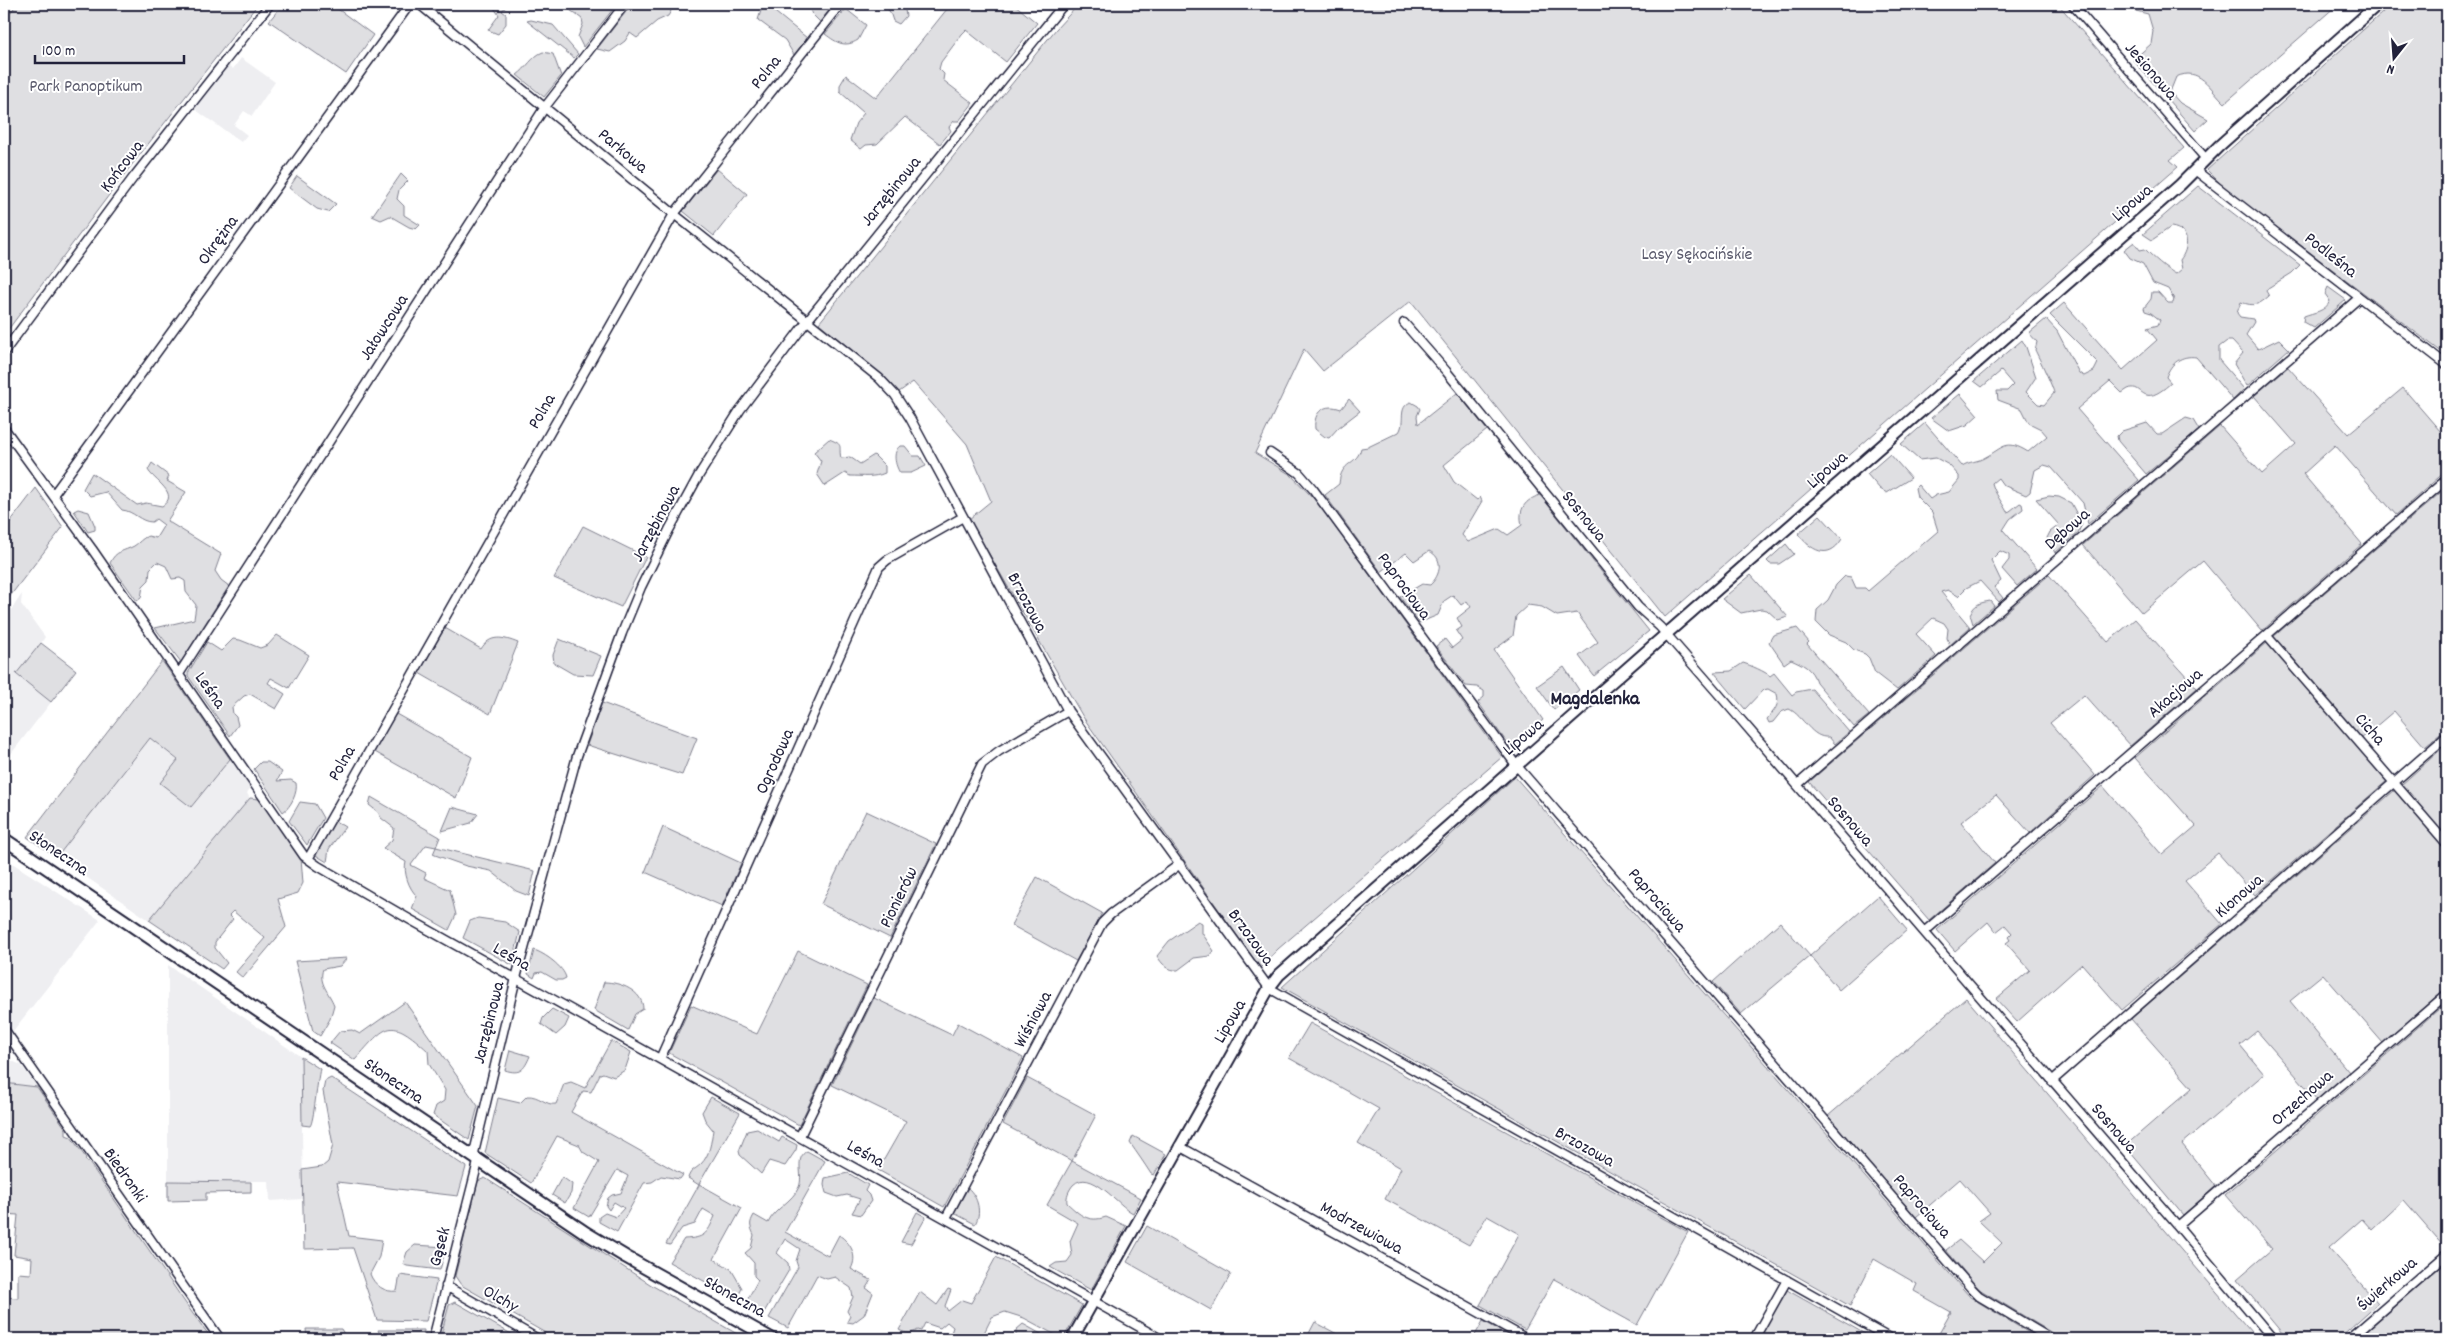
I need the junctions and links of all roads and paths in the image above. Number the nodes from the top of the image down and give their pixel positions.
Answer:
1 (270, 4) edge
2 (410, 4) edge
3 (419, 4) edge
4 (625, 4) edge
5 (841, 4) edge
6 (1064, 4) edge
7 (2072, 4) edge
8 (2378, 4) edge
9 (544, 107) junction
10 (2206, 159) junction
11 (2195, 170) junction
12 (674, 214) junction
13 (2359, 298) junction
14 (807, 321) junction
15 (1404, 323) dead end
16 (4, 352) edge
17 (2447, 365) edge
18 (4, 428) edge
19 (1270, 453) dead end
20 (2447, 479) edge
21 (53, 495) junction
22 (963, 517) junction
23 (1665, 634) junction
24 (2267, 636) junction
25 (179, 674) junction
26 (1068, 711) junction
27 (2447, 736) edge
28 (1516, 765) junction
29 (2394, 783) junction
30 (1796, 785) junction
31 (4, 839) edge
32 (2447, 844) edge
33 (308, 859) junction
34 (1180, 864) junction
35 (1924, 932) junction
36 (516, 978) junction
37 (1269, 988) junction
38 (2447, 994) edge
39 (4, 1029) edge
40 (660, 1059) junction
41 (2052, 1081) junction
42 (800, 1136) junction
43 (1179, 1146) junction
44 (476, 1160) junction
45 (946, 1218) junction
46 (2178, 1226) junction
47 (2447, 1254) edge
48 (1787, 1280) junction
49 (446, 1286) junction
50 (1094, 1301) junction
51 (220, 1339) edge
52 (433, 1339) edge
53 (538, 1339) edge
54 (772, 1339) edge
55 (1072, 1339) edge
56 (1161, 1339) edge
57 (1527, 1339) edge
58 (1754, 1339) edge
59 (1891, 1339) edge
60 (2050, 1339) edge
61 (2273, 1339) edge
62 (2349, 1339) edge

1 - 16 street, Końcowa
2 - 21 street, Okrężna
3 - 9 street, Parkowa
4 - 9 street, Jałowcowa
5 - 12 street, Polna
6 - 14 street, Jarzębinowa
7 - 10 street, Jesionowa
8 - 10 street, Lipowa
9 - 12 street, Parkowa
9 - 25 street, Jałowcowa
10 - 11 street, Lipowa
11 - 13 street, Podleśna
11 - 23 street, Lipowa
12 - 14 street, Parkowa
12 - 33 street, Polna
13 - 17 street, Podleśna
13 - 30 street, Dębowa
14 - 22 street, Brzozowa
14 - 36 street, Jarzębinowa
15 - 23 street, Sosnowa
18 - 21 street, Leśna
19 - 28 street, Paprociowa
20 - 24 street, Akacjowa
21 - 25 street, Leśna
22 - 26 street, Brzozowa
22 - 40 street, Ogrodowa
23 - 28 street, Lipowa
23 - 30 street, Sosnowa
24 - 29 street, Cicha
24 - 35 street, Akacjowa
25 - 33 street, Leśna
26 - 34 street, Brzozowa
26 - 42 street, Pionierów
27 - 29 street, Klonowa
28 - 37 street, Lipowa
28 - 60 street, Paprociowa
29 - 32 street, Cicha
29 - 41 street, Klonowa
30 - 35 street, Sosnowa
31 - 44 main road, Słoneczna
33 - 36 street, Leśna
34 - 37 street, Brzozowa
34 - 45 street, Wiśniowa
35 - 41 street, Sosnowa
36 - 40 street, Leśna
36 - 44 street, Jarzębinowa
37 - 43 street, Lipowa
37 - 48 street, Brzozowa
38 - 46 street, Orzechowa
39 - 51 street, Biedronki
40 - 42 street, Leśna
41 - 46 street, Sosnowa
42 - 45 street, Leśna
43 - 50 street, Lipowa
43 - 57 street, Modrzewiowa
44 - 49 street, Gąsek
44 - 54 main road, Słoneczna
45 - 50 street, Leśna
46 - 61 street, Sosnowa
47 - 62 street, Świerkowa
48 - 58 street
48 - 59 street, Brzozowa
49 - 52 street, Gąsek
49 - 53 street, Olchy
50 - 55 street, Lipowa
50 - 56 street, Leśna

